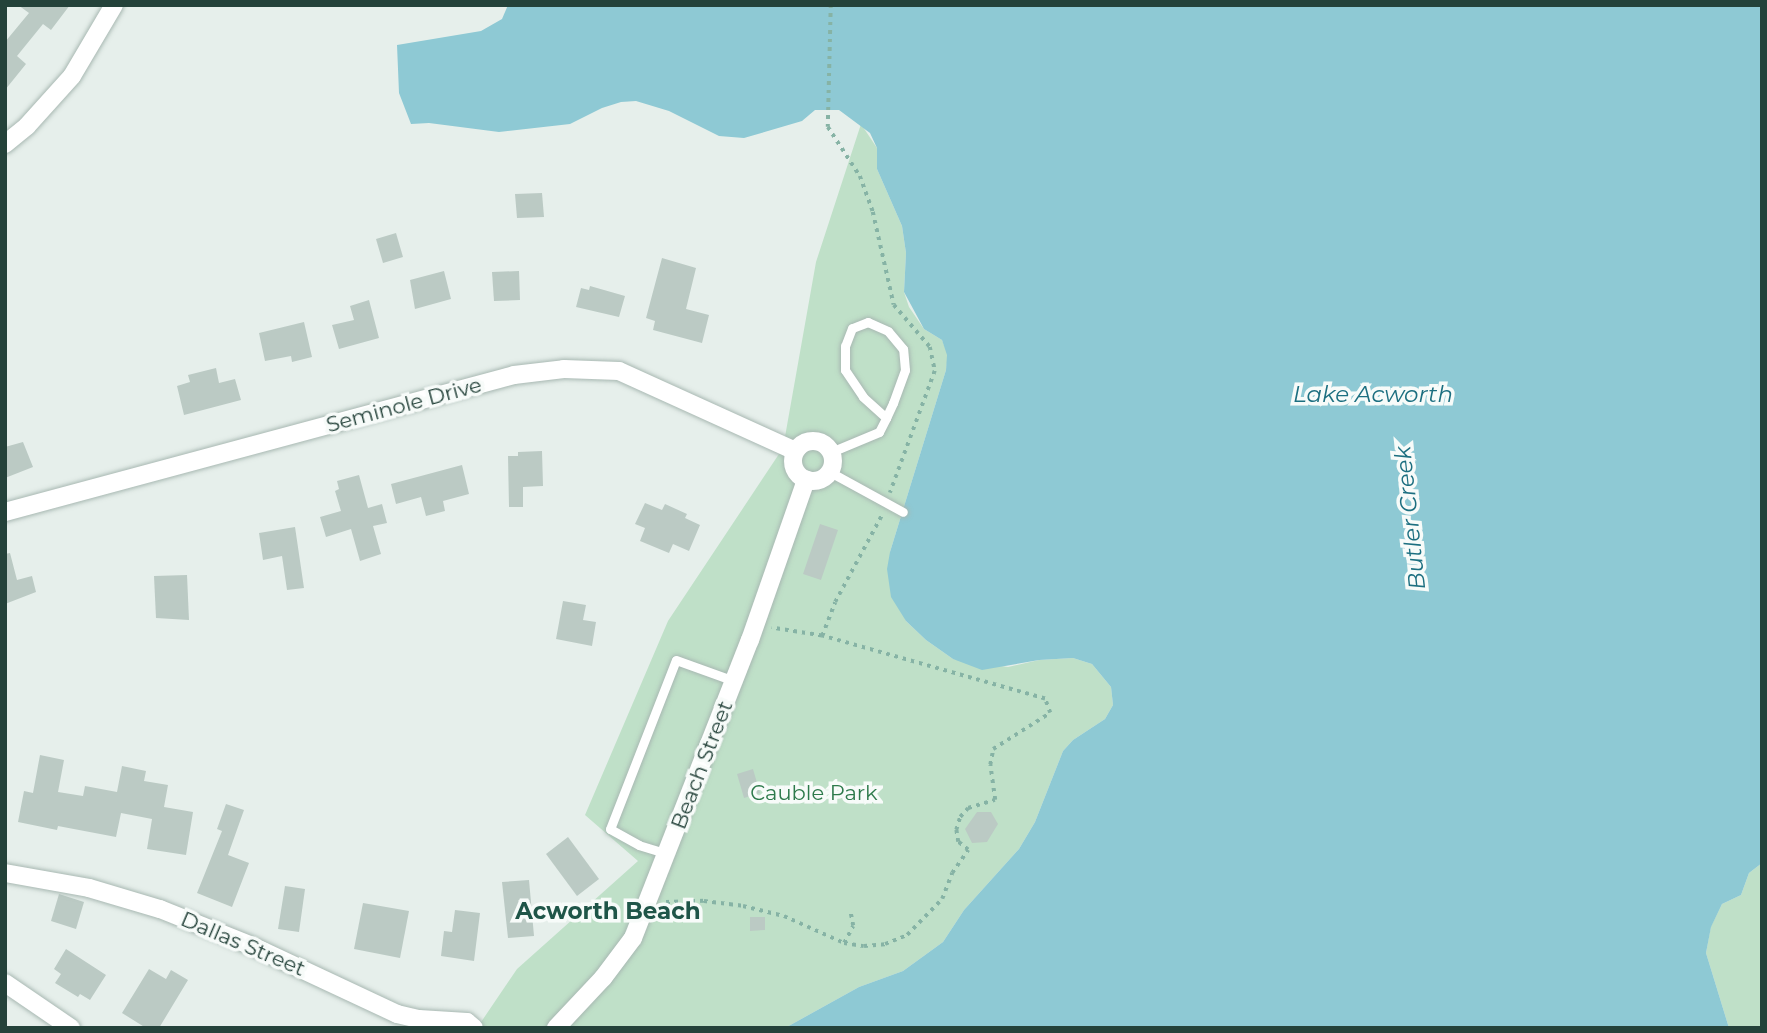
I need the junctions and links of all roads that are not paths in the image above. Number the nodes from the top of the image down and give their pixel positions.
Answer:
1 (114, 5) edge
2 (5, 144) edge
3 (886, 418) junction
4 (795, 451) junction
5 (831, 452) junction
6 (830, 472) junction
7 (806, 480) junction
8 (903, 512) dead end
9 (5, 513) edge
10 (734, 681) junction
11 (667, 854) junction
12 (5, 873) edge
13 (5, 983) edge
14 (71, 1028) edge
15 (474, 1028) edge
16 (556, 1028) edge

1 - 2 street
3 - 3 lane
3 - 5 lane
4 - 5 street
4 - 7 street
4 - 9 street, Seminole Drive
5 - 6 street
6 - 7 street
6 - 8 lane
7 - 10 street, Beach Street
10 - 11 street, Beach Street
10 - 11 lane
11 - 16 street, Beach Street
12 - 15 street, Dallas Street
13 - 14 street

